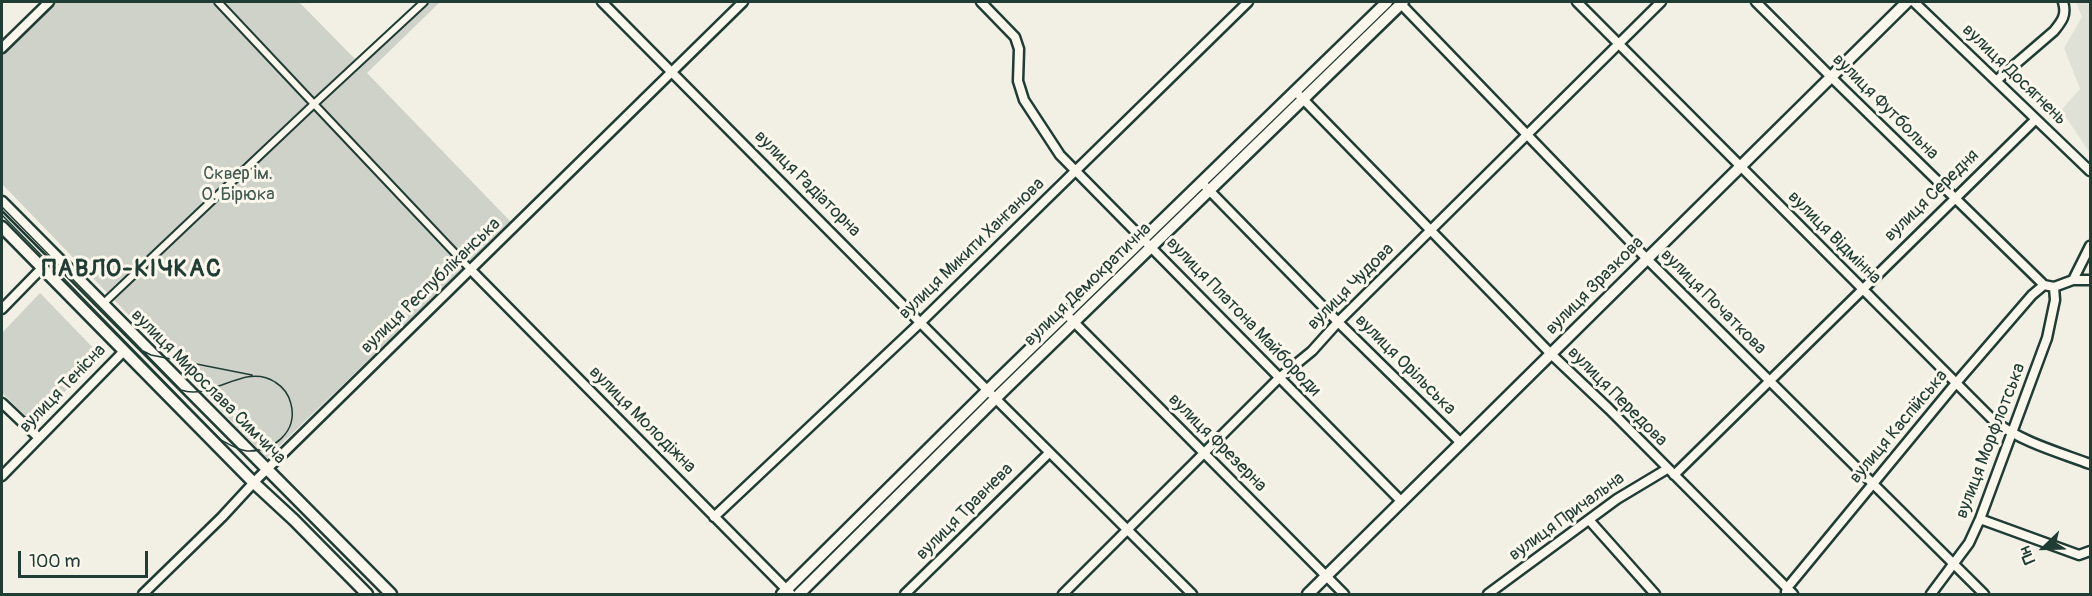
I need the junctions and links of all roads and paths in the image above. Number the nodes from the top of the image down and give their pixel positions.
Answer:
1 (49, 2) edge
2 (218, 2) edge
3 (424, 2) edge
4 (602, 2) edge
5 (743, 2) edge
6 (981, 2) edge
7 (1248, 2) edge
8 (1387, 2) edge
9 (1401, 2) edge
10 (1577, 2) edge
11 (1661, 2) edge
12 (1756, 2) edge
13 (1906, 2) edge
14 (1914, 2) edge
15 (2063, 2) edge
16 (1618, 43) junction
17 (2, 48) edge
18 (673, 71) junction
19 (1830, 76) junction
20 (1997, 80) junction
21 (1295, 91) junction
22 (1303, 100) junction
23 (314, 104) junction
24 (2036, 119) junction
25 (1526, 136) junction
26 (1739, 166) junction
27 (1076, 171) junction
28 (2091, 171) edge
29 (1206, 186) junction
30 (1954, 198) junction
31 (2, 202) edge
32 (2, 227) edge
33 (1431, 232) junction
34 (1147, 243) junction
35 (2091, 246) edge
36 (1646, 258) junction
37 (42, 268) junction
38 (471, 269) junction
39 (2073, 280) junction
40 (2091, 280) edge
41 (2044, 285) junction
42 (2054, 287) junction
43 (1862, 289) junction
44 (106, 300) dead end
45 (2, 309) edge
46 (1070, 318) junction
47 (921, 322) junction
48 (1338, 322) junction
49 (124, 351) junction
50 (1551, 354) junction
51 (1279, 378) junction
52 (1769, 381) junction
53 (1956, 383) junction
54 (991, 395) junction
55 (2, 403) edge
56 (2011, 433) junction
57 (38, 438) junction
58 (1461, 443) junction
59 (1049, 453) junction
60 (1204, 453) junction
61 (2091, 464) edge
62 (266, 470) junction
63 (1670, 472) junction
64 (2, 476) edge
65 (254, 483) junction
66 (1873, 484) junction
67 (1401, 502) junction
68 (714, 517) junction
69 (1980, 519) junction
70 (1590, 521) junction
71 (1128, 530) junction
72 (2091, 550) edge
73 (1954, 566) junction
74 (1327, 576) junction
75 (1788, 592) edge
76 (786, 593) edge
77 (143, 594) edge
78 (367, 594) edge
79 (391, 594) edge
80 (799, 594) edge
81 (905, 594) edge
82 (1063, 594) edge
83 (1192, 594) edge
84 (1308, 594) edge
85 (1344, 594) edge
86 (1488, 594) edge
87 (1655, 594) edge
88 (1931, 594) edge
89 (1984, 594) edge

1 - 17 street
2 - 23 street
3 - 23 street
4 - 18 street, вулиця Радіаторна
5 - 18 street, вулиця Республіканська
6 - 27 street, вулиця Платона Майбороди
7 - 27 street, вулиця Микити Ханганова
8 - 21 street, вулиця Демократична
9 - 22 street, вулиця Демократична
9 - 25 street, вулиця Початкова
10 - 16 street, вулиця Відмінна
11 - 16 street, вулиця Чудова
12 - 19 street, вулиця Футбольна
13 - 19 street, вулиця Зразкова
14 - 20 street, вулиця Досягнень
15 - 20 street
16 - 25 street, вулиця Чудова
16 - 26 street, вулиця Відмінна
18 - 38 street, вулиця Республіканська
18 - 47 street, вулиця Радіаторна
19 - 26 street, вулиця Зразкова
19 - 30 street, вулиця Футбольна
20 - 24 street, вулиця Досягнень
21 - 22 street, вулиця Передова
21 - 29 street, вулиця Демократична
22 - 29 street, вулиця Демократична
22 - 33 street, вулиця Передова
23 - 38 street
23 - 44 street
24 - 28 street, вулиця Досягнень
24 - 30 street, вулиця Середня
25 - 33 street, вулиця Чудова
25 - 36 street, вулиця Початкова
26 - 36 street, вулиця Зразкова
26 - 43 street, вулиця Відмінна
27 - 34 street, вулиця Платона Майбороди
27 - 47 street, вулиця Микити Ханганова
29 - 34 street, вулиця Демократична
29 - 48 street, вулиця Орільська
30 - 41 street, вулиця Футбольна
30 - 43 street, вулиця Середня
31 - 62 street, вулиця Мирослава Симчича
32 - 37 street, вулиця Мирослава Симчича
33 - 48 street, вулиця Чудова
33 - 50 street, вулиця Передова
34 - 46 street, вулиця Демократична
34 - 51 street, вулиця Платона Майбороди
35 - 39 street
36 - 50 street, вулиця Зразкова
36 - 52 street, вулиця Початкова
37 - 45 street
37 - 49 street, вулиця Мирослава Симчича
38 - 62 street, вулиця Республіканська
38 - 68 street, вулиця Молодіжна
39 - 40 street
39 - 42 street
41 - 42 street
41 - 53 street, вулиця Каспійська
42 - 56 street, вулиця Морфлотська
43 - 52 street, вулиця Середня
43 - 53 street, вулиця Відмінна
46 - 54 street, вулиця Демократична
46 - 60 street, вулиця Фрезерна
47 - 54 street, вулиця Радіаторна
47 - 68 street, вулиця Микити Ханганова
48 - 51 street, вулиця Чудова
48 - 58 street, вулиця Орільська
49 - 57 street, вулиця Тенісна
49 - 65 street, вулиця Мирослава Симчича
50 - 58 street, вулиця Зразкова
50 - 63 street, вулиця Передова
51 - 60 street, вулиця Чудова
51 - 67 street, вулиця Платона Майбороди
52 - 63 street, вулиця Середня
52 - 66 street, вулиця Початкова
53 - 56 street, вулиця Відмінна
53 - 66 street, вулиця Каспійська
54 - 59 street, вулиця Радіаторна
54 - 76 street, вулиця Демократична
54 - 80 street, вулиця Демократична
55 - 57 street
56 - 61 street, вулиця Відмінна
56 - 69 street, вулиця Морфлотська
57 - 64 street, вулиця Тенісна
58 - 67 street, вулиця Зразкова
59 - 71 street, вулиця Радіаторна
59 - 81 street, вулиця Травнева
60 - 71 street, вулиця Чудова
60 - 74 street, вулиця Фрезерна
62 - 65 street, вулиця Республіканська
62 - 79 street, вулиця Мирослава Симчича
63 - 70 street, вулиця Причальна
63 - 75 street, вулиця Передова
65 - 77 street, вулиця Республіканська
65 - 78 street, вулиця Мирослава Симчича
66 - 73 street, вулиця Початкова
66 - 75 street, вулиця Каспійська
67 - 74 street, вулиця Зразкова
68 - 76 street, вулиця Молодіжна
69 - 72 street
69 - 73 street, вулиця Морфлотська
70 - 86 street, вулиця Причальна
70 - 87 street
71 - 82 street, вулиця Чудова
71 - 83 street, вулиця Радіаторна
73 - 88 street, вулиця Морфлотська
73 - 89 street, вулиця Початкова
74 - 84 street, вулиця Зразкова
74 - 85 street, вулиця Фрезерна

